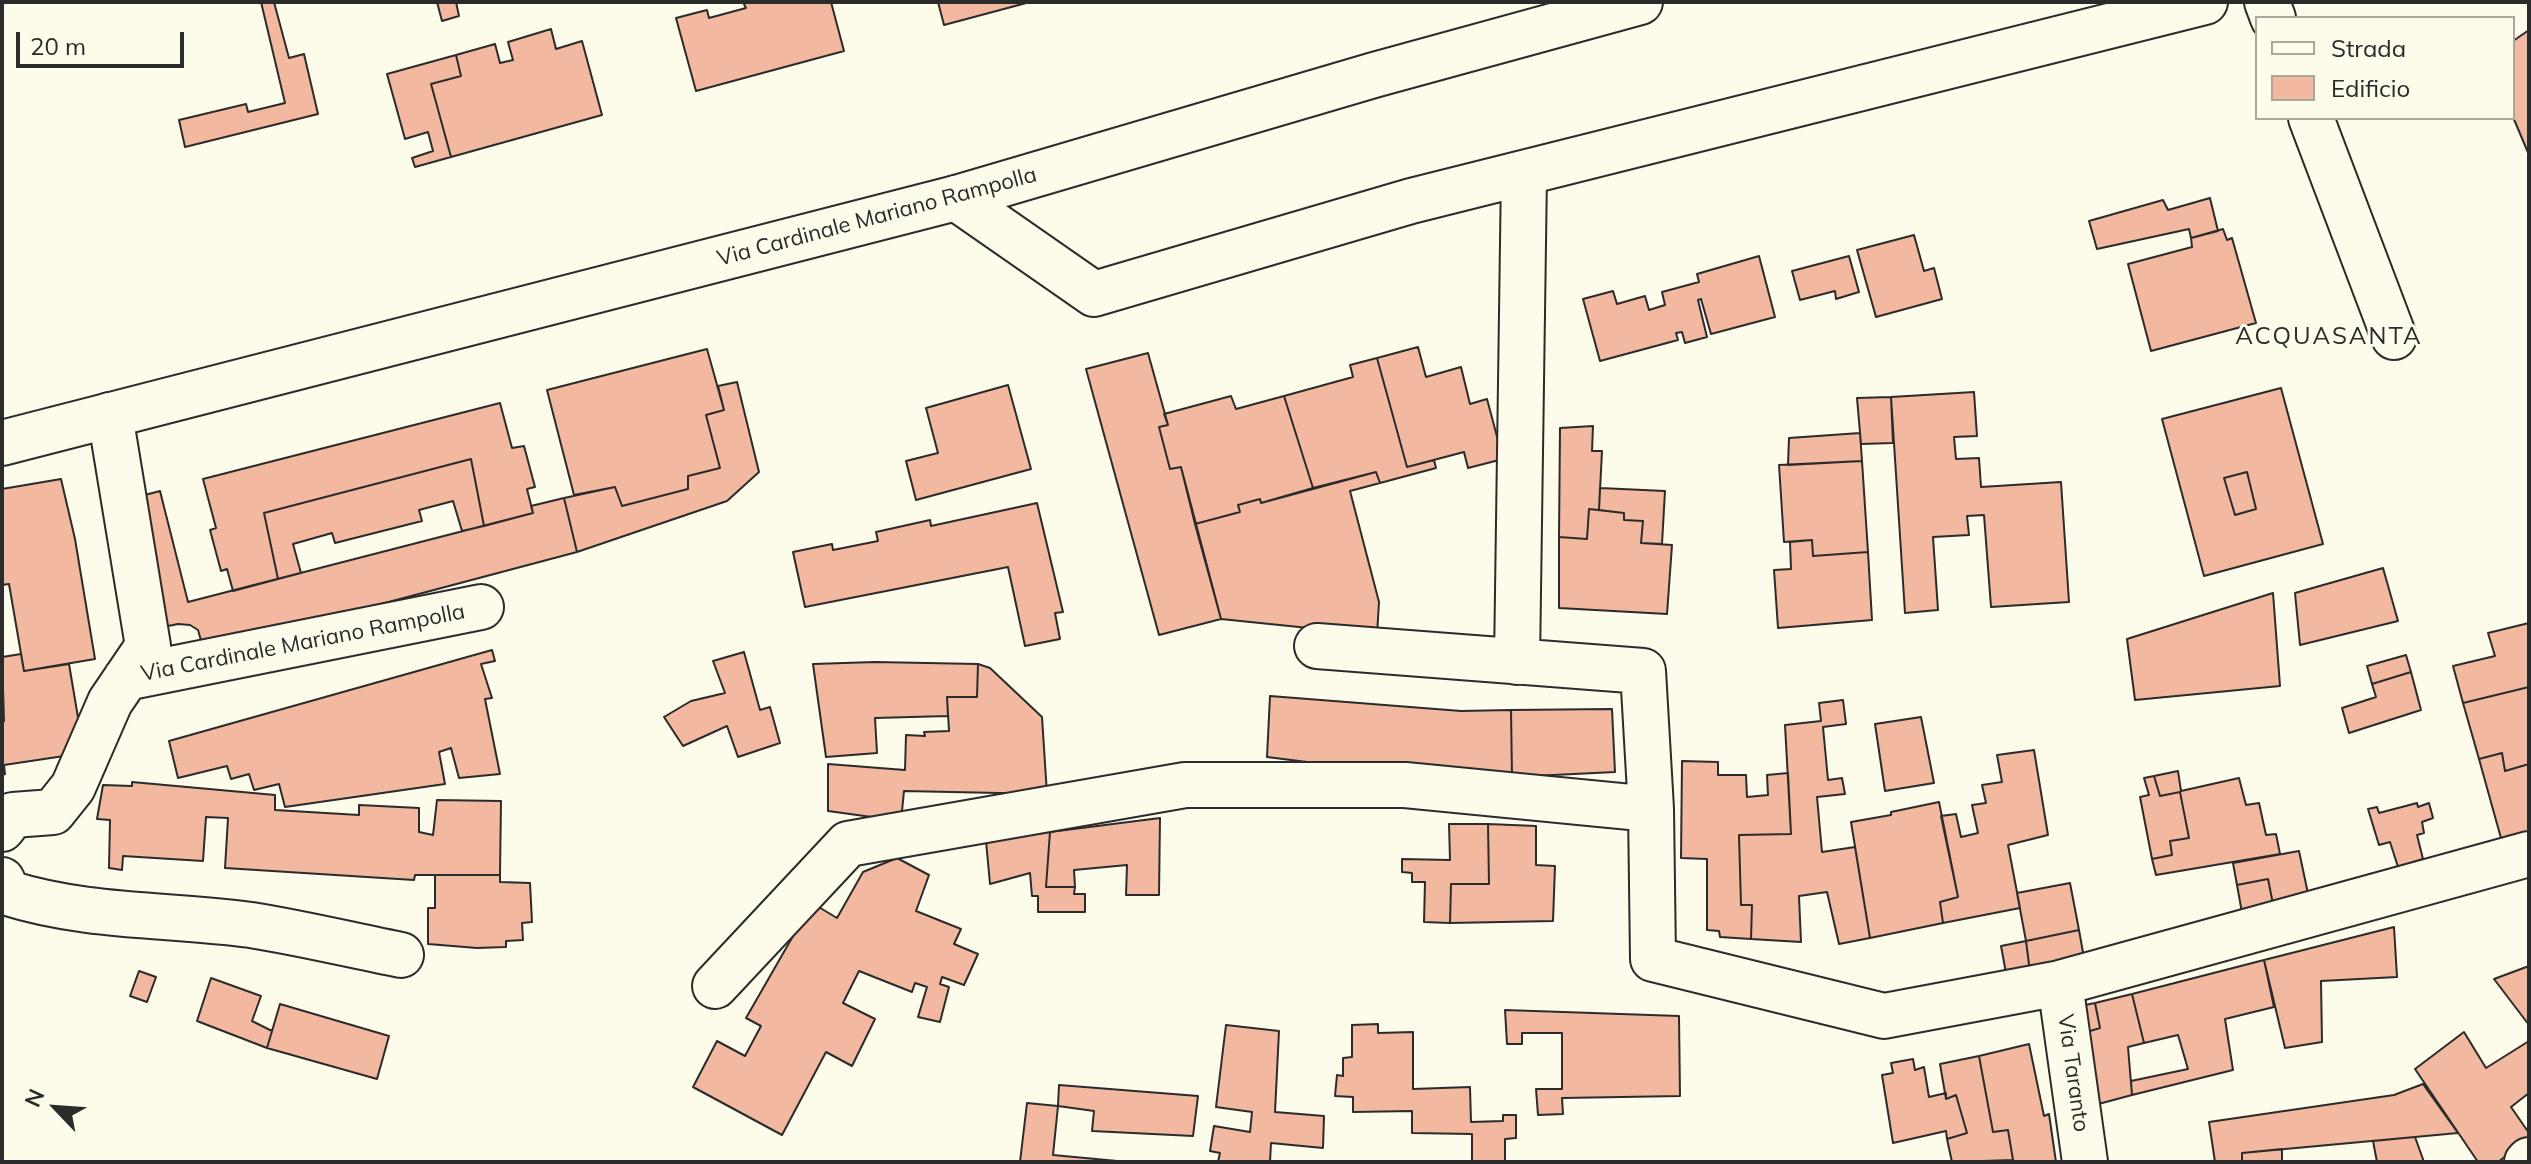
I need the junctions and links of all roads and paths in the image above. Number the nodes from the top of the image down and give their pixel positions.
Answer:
1 (1640, 2) edge
2 (2205, 2) edge
3 (2312, 120) edge
4 (1524, 173) junction
5 (956, 198) junction
6 (2394, 337) dead end
7 (110, 415) junction
8 (2, 443) edge
9 (481, 607) dead end
10 (1317, 646) dead end
11 (1517, 662) junction
12 (126, 678) junction
13 (1651, 809) junction
14 (2, 829) edge
15 (2529, 854) edge
16 (2, 880) edge
17 (401, 955) dead end
18 (2060, 983) junction
19 (715, 986) dead end
20 (2085, 1162) edge

1 - 5 street, Via Cardinale Mariano Rampolla
2 - 4 street
3 - 6 street
4 - 5 street
4 - 11 street
5 - 7 street, Via Cardinale Mariano Rampolla
7 - 8 street, Via Cardinale Mariano Rampolla
7 - 12 street, Via Cardinale Mariano Rampolla
9 - 12 street, Via Cardinale Mariano Rampolla
10 - 11 street
11 - 13 street
12 - 14 street, Via Cardinale Mariano Rampolla
13 - 18 street
13 - 19 street
15 - 18 street
16 - 17 street
18 - 20 street, Via Taranto

